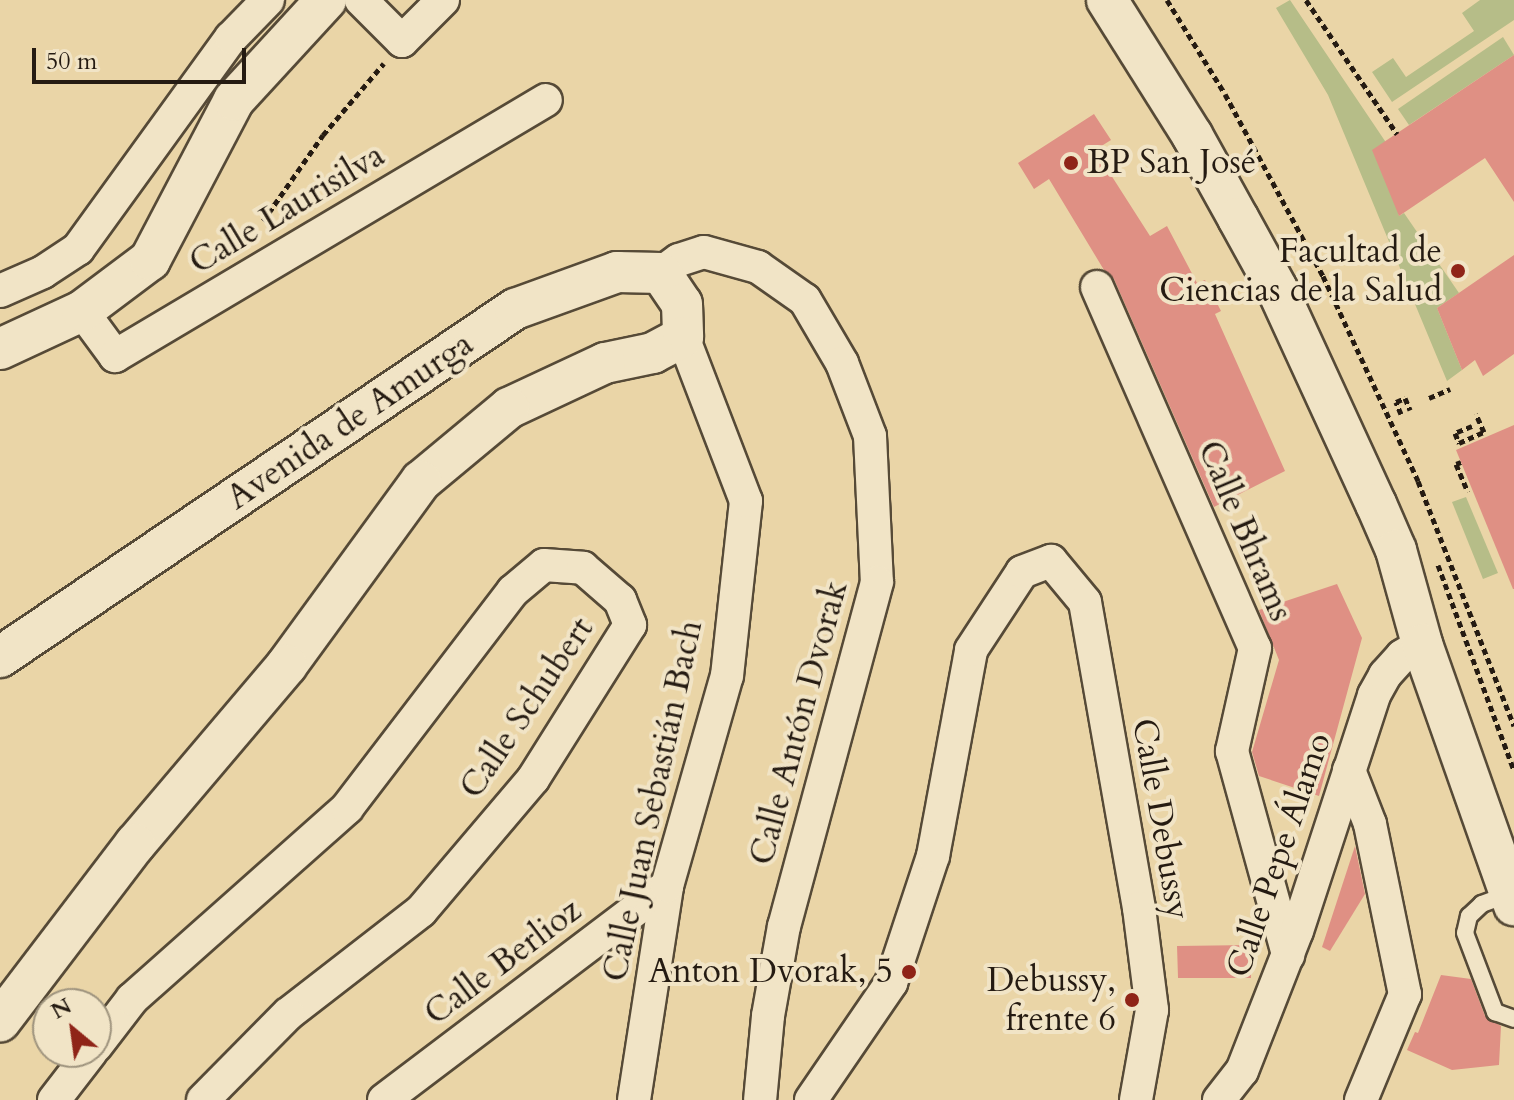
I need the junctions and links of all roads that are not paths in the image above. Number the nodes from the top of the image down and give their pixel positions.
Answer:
1 (268, 0) edge
2 (326, 0) edge
3 (361, 0) edge
4 (443, 0) edge
5 (1107, 0) edge
6 (546, 100) dead end
7 (661, 273) junction
8 (1097, 287) dead end
9 (0, 291) edge
10 (82, 311) junction
11 (683, 337) junction
12 (0, 349) edge
13 (1422, 644) junction
14 (0, 657) edge
15 (1349, 770) junction
16 (667, 886) junction
17 (1512, 899) edge
18 (1288, 955) junction
19 (1514, 1019) edge
20 (0, 1021) edge
21 (112, 1025) edge
22 (79, 1068) edge
23 (54, 1100) edge
24 (203, 1100) edge
25 (384, 1100) edge
26 (634, 1100) edge
27 (760, 1100) edge
28 (811, 1100) edge
29 (1136, 1100) edge
30 (1219, 1100) edge
31 (1361, 1100) edge

1 - 9 street
2 - 10 street
3 - 4 street
5 - 13 street
6 - 10 street, Calle Laurisilva
7 - 11 street
7 - 14 street, Avenida de Amurga
7 - 27 street, Calle Antón Dvorak
8 - 18 street, Calle Bhrams
10 - 12 street
11 - 16 street, Calle Juan Sebastián Bach
11 - 20 street
13 - 15 street, Calle Pepe Álamo
13 - 17 street
15 - 18 street, Calle Pepe Álamo
15 - 31 street
16 - 25 street, Calle Berlioz
16 - 26 street, Calle Juan Sebastián Bach
17 - 19 lane
18 - 30 street, Calle Pepe Álamo
21 - 24 street, Calle Schubert
22 - 23 street
28 - 29 street, Calle Debussy

